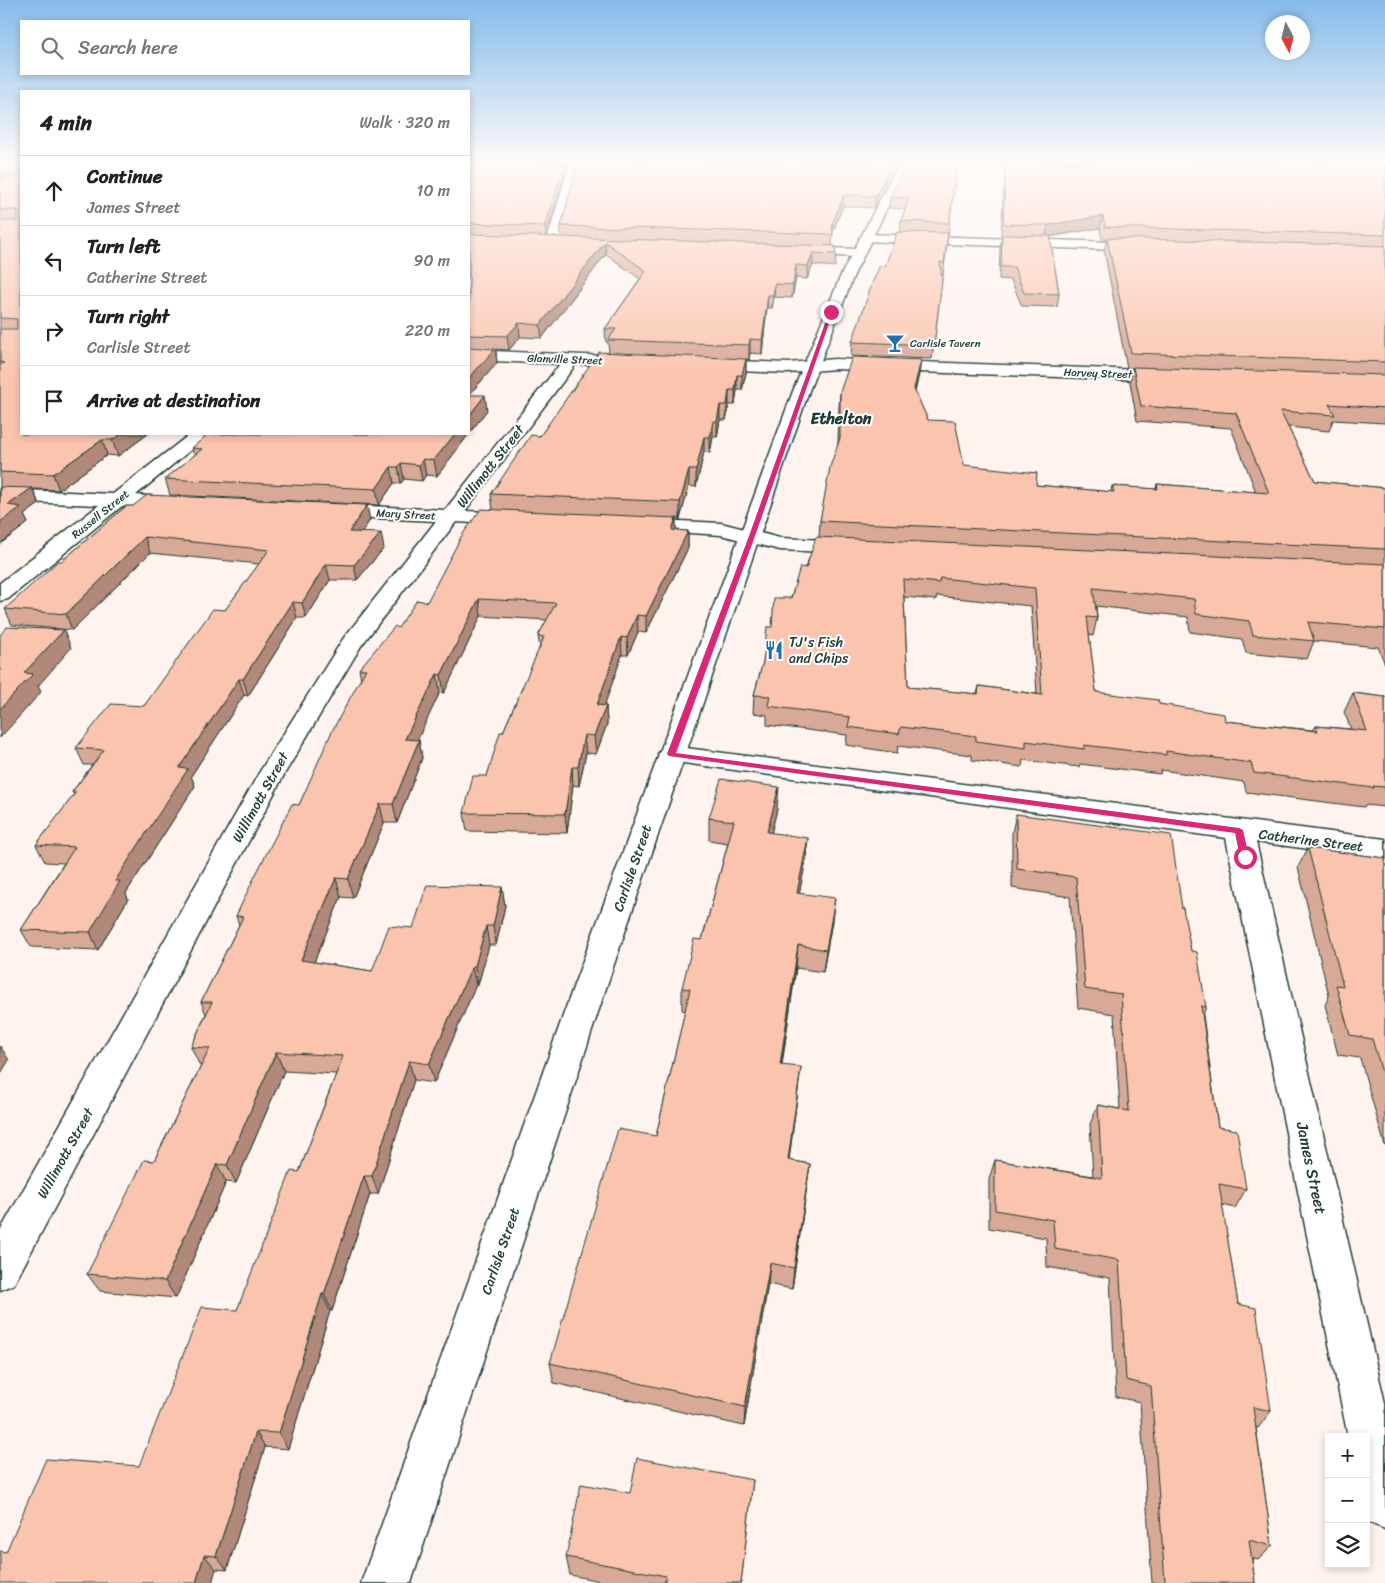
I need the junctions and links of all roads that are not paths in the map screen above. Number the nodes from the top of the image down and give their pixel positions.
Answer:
1 (554, 237) edge
2 (866, 237) edge
3 (552, 243) edge
4 (861, 246) junction
5 (1157, 247) edge
6 (786, 251) edge
7 (470, 355) edge
8 (572, 360) junction
9 (651, 362) edge
10 (690, 364) edge
11 (811, 366) junction
12 (1186, 376) edge
13 (200, 435) edge
14 (0, 495) edge
15 (117, 500) junction
16 (196, 504) edge
17 (314, 509) edge
18 (452, 516) junction
19 (528, 519) edge
20 (615, 524) edge
21 (752, 536) junction
22 (869, 548) edge
23 (0, 594) edge
24 (671, 754) junction
25 (1239, 830) junction
26 (1385, 849) edge
27 (0, 1270) edge
28 (1385, 1505) edge
29 (386, 1583) edge

1 - 3 street
2 - 4 street, Carlisle Street
4 - 5 street
4 - 6 street
4 - 11 street, Carlisle Street
7 - 8 street, Glanville Street
8 - 9 street, Glanville Street
8 - 18 street, Willimott Street
10 - 11 street
11 - 12 street, Harvey Street
11 - 21 street, Carlisle Street
13 - 15 street, Russell Street
14 - 15 street
15 - 16 street
15 - 23 street, Russell Street
17 - 18 street, Mary Street
18 - 19 street, Mary Street
18 - 27 street, Willimott Street
20 - 21 street
21 - 22 street
21 - 24 street, Carlisle Street
24 - 25 street, Catherine Street
24 - 29 street, Carlisle Street
25 - 26 street, Catherine Street
25 - 28 street, James Street

